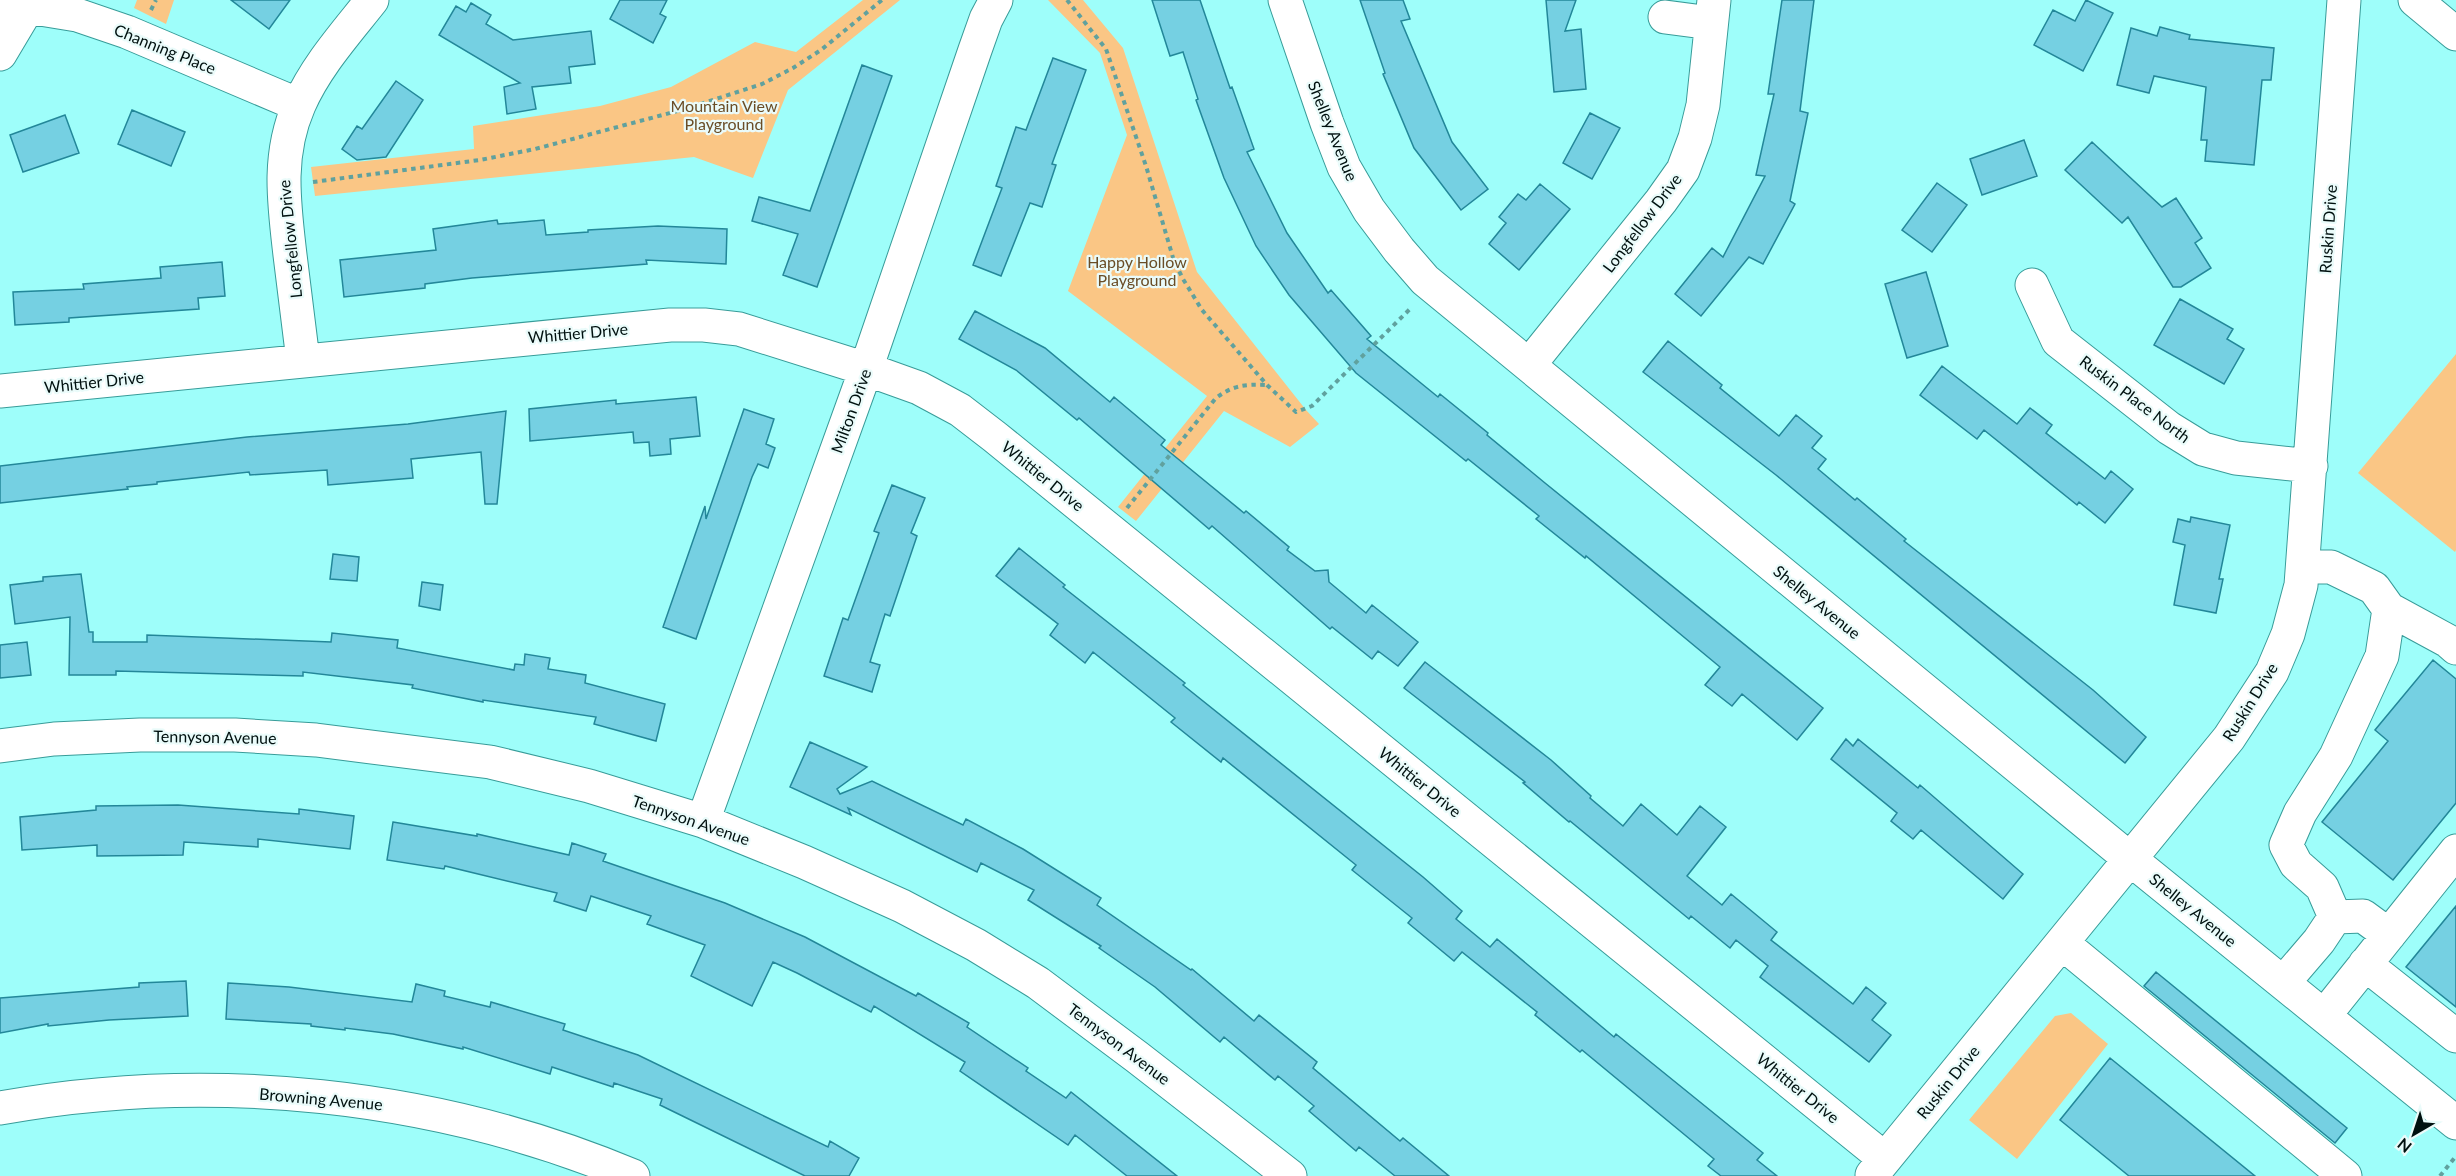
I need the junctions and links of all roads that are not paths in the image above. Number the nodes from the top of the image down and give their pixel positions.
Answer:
1 (372, 0) edge
2 (996, 0) edge
3 (1285, 0) edge
4 (2344, 0) edge
5 (2415, 0) edge
6 (14, 10) edge
7 (1713, 12) edge
8 (1665, 17) dead end
9 (2456, 34) edge
10 (0, 54) edge
11 (299, 105) junction
12 (2032, 285) dead end
13 (303, 360) junction
14 (1529, 365) junction
15 (866, 369) junction
16 (0, 391) edge
17 (2311, 466) junction
18 (2303, 566) junction
19 (2389, 609) junction
20 (2456, 648) edge
21 (0, 746) edge
22 (703, 821) junction
23 (2456, 851) edge
24 (2130, 859) junction
25 (2335, 917) junction
26 (2389, 934) junction
27 (2062, 943) junction
28 (2365, 964) junction
29 (2283, 983) junction
30 (2324, 1016) junction
31 (2456, 1036) edge
32 (0, 1108) edge
33 (2456, 1123) edge
34 (1878, 1167) edge
35 (633, 1176) edge
36 (1290, 1176) edge
37 (2345, 1176) edge

1 - 11 street, Longfellow Drive
2 - 15 street, Milton Drive
3 - 14 street, Shelley Avenue
4 - 17 street, Ruskin Drive
5 - 9 street
6 - 10 street
6 - 11 street, Channing Place
7 - 8 street, Longfellow Drive
7 - 14 street, Longfellow Drive
11 - 13 street, Longfellow Drive
12 - 17 street, Ruskin Place North
13 - 15 street, Whittier Drive
13 - 16 street, Whittier Drive
14 - 24 street, Shelley Avenue
15 - 22 street, Milton Drive
15 - 34 street, Whittier Drive
17 - 18 street, Ruskin Drive
18 - 19 street
18 - 24 street, Ruskin Drive
19 - 20 street
19 - 25 street
21 - 22 street, Tennyson Avenue
22 - 36 street, Tennyson Avenue
23 - 26 street
24 - 27 street, Ruskin Drive
24 - 29 street, Shelley Avenue
25 - 26 street
25 - 29 street
26 - 28 street
27 - 34 street, Ruskin Drive
27 - 37 street
28 - 30 street
28 - 31 street
29 - 30 street, Shelley Avenue
30 - 33 street, Shelley Avenue
32 - 35 street, Browning Avenue

